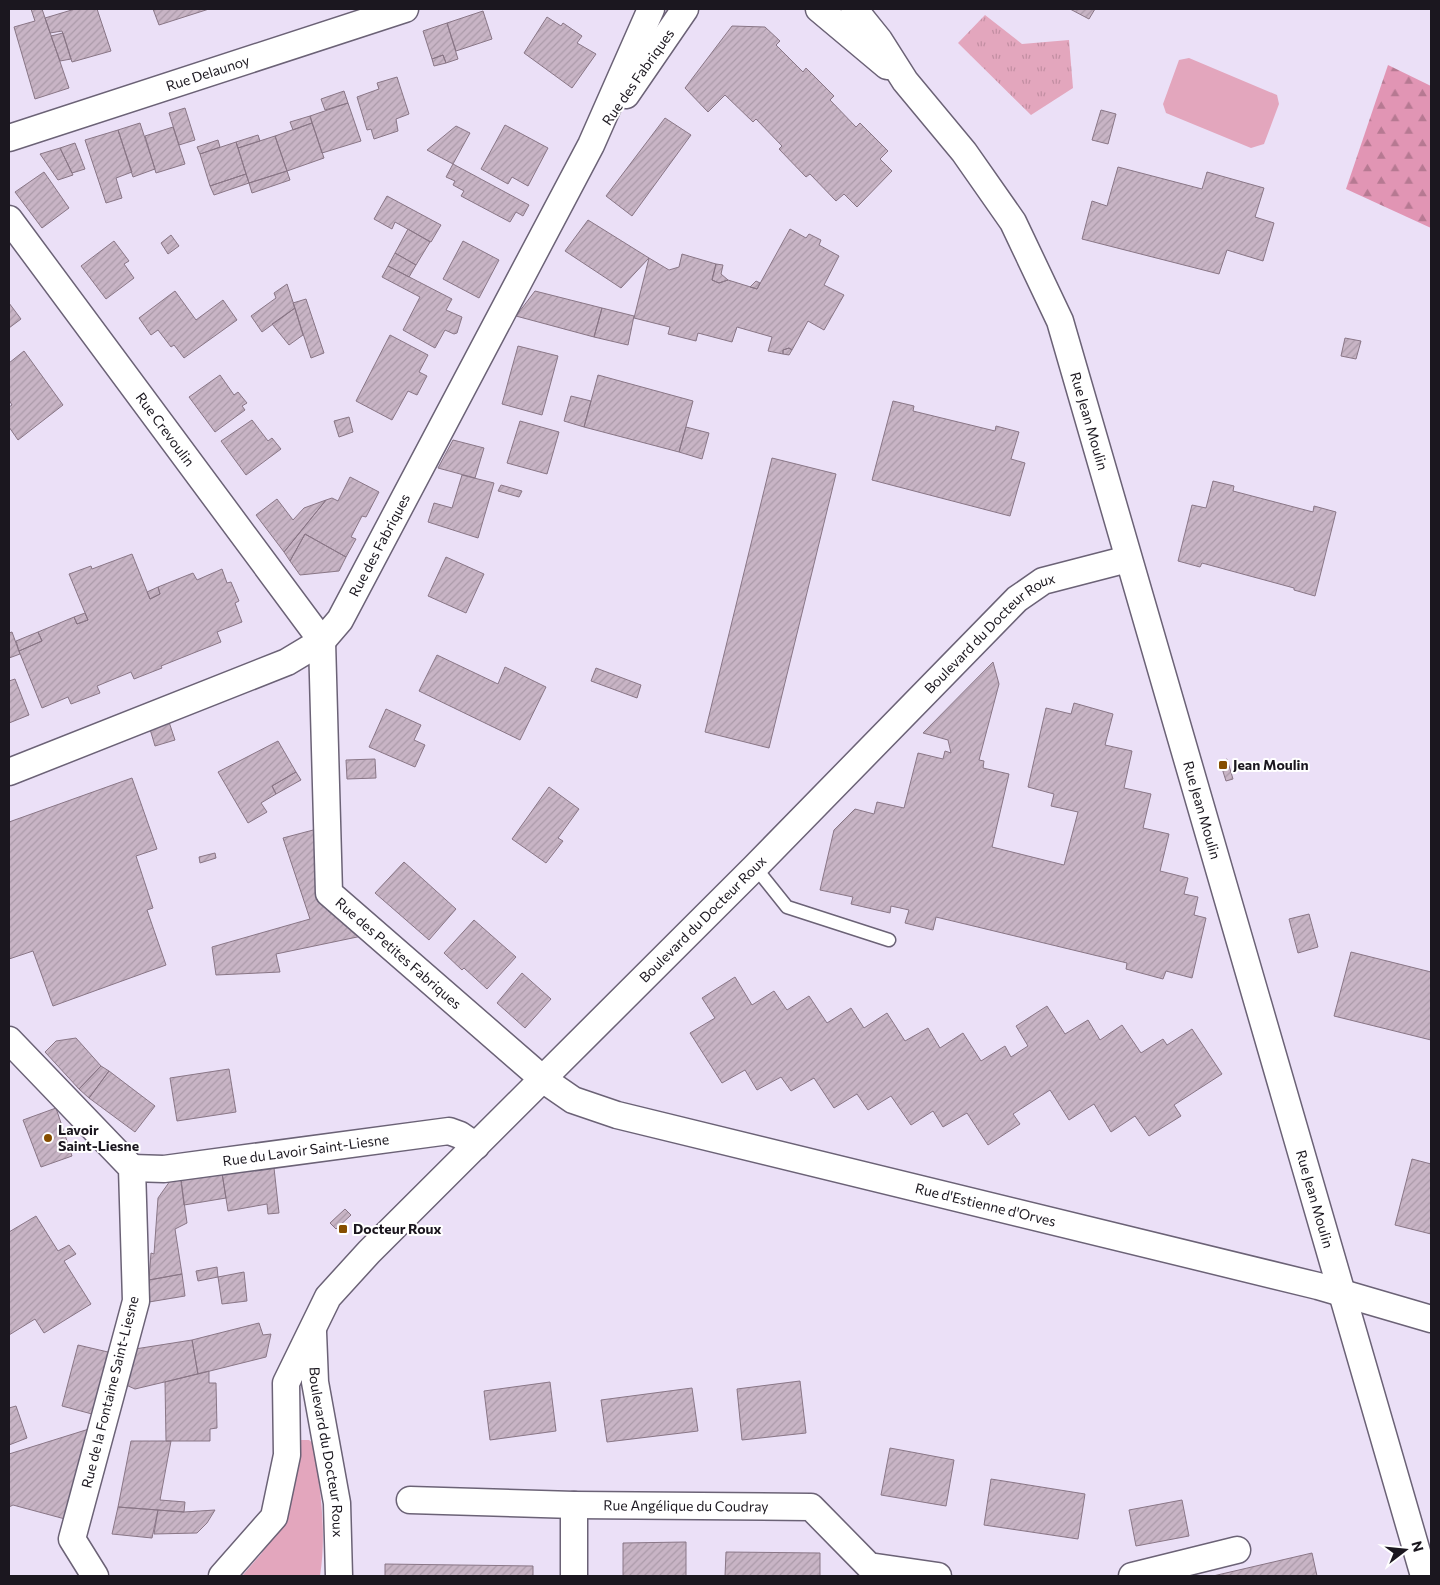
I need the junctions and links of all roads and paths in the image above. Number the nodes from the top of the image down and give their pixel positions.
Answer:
1 (405, 9) edge
2 (651, 9) edge
3 (685, 9) edge
4 (819, 9) edge
5 (854, 9) edge
6 (905, 81) junction
7 (9, 138) edge
8 (591, 145) junction
9 (9, 219) edge
10 (1128, 559) junction
11 (322, 642) junction
12 (9, 772) edge
13 (755, 867) junction
14 (889, 940) dead end
15 (9, 1040) edge
16 (544, 1080) junction
17 (476, 1146) junction
18 (132, 1168) junction
19 (1343, 1293) junction
20 (1431, 1319) edge
21 (313, 1327) junction
22 (410, 1500) dead end
23 (574, 1505) junction
24 (1237, 1550) dead end
25 (95, 1576) edge
26 (222, 1576) edge
27 (338, 1576) edge
28 (574, 1576) edge
29 (938, 1576) edge
30 (1132, 1576) edge
31 (1424, 1576) edge

1 - 7 street, Rue Delaunoy
2 - 8 street, Rue des Fabriques
3 - 8 street, Rue des Fabriques
4 - 6 street, Rue Jean Moulin
5 - 6 street, Rue Jean Moulin
6 - 10 street, Rue Jean Moulin
8 - 11 street, Rue des Fabriques
9 - 11 street, Rue Crevoulin
10 - 13 street, Boulevard du Docteur Roux
10 - 19 street, Rue Jean Moulin
11 - 12 street, Rue des Fabriques
11 - 16 street, Rue des Petites Fabriques
13 - 14 lane
13 - 16 street, Boulevard du Docteur Roux
15 - 18 street
16 - 17 street, Boulevard du Docteur Roux
16 - 19 street, Rue d'Estienne d'Orves
17 - 18 street, Rue du Lavoir Saint-Liesne
17 - 21 street, Boulevard du Docteur Roux
18 - 25 street, Rue de la Fontaine Saint-Liesne
19 - 20 street, Rue d'Estienne d'Orves
19 - 31 street, Rue Jean Moulin
21 - 26 street, Boulevard du Docteur Roux
21 - 27 street, Boulevard du Docteur Roux
22 - 23 street, Rue Angélique du Coudray
23 - 28 street
23 - 29 street, Rue Angélique du Coudray
24 - 30 street

